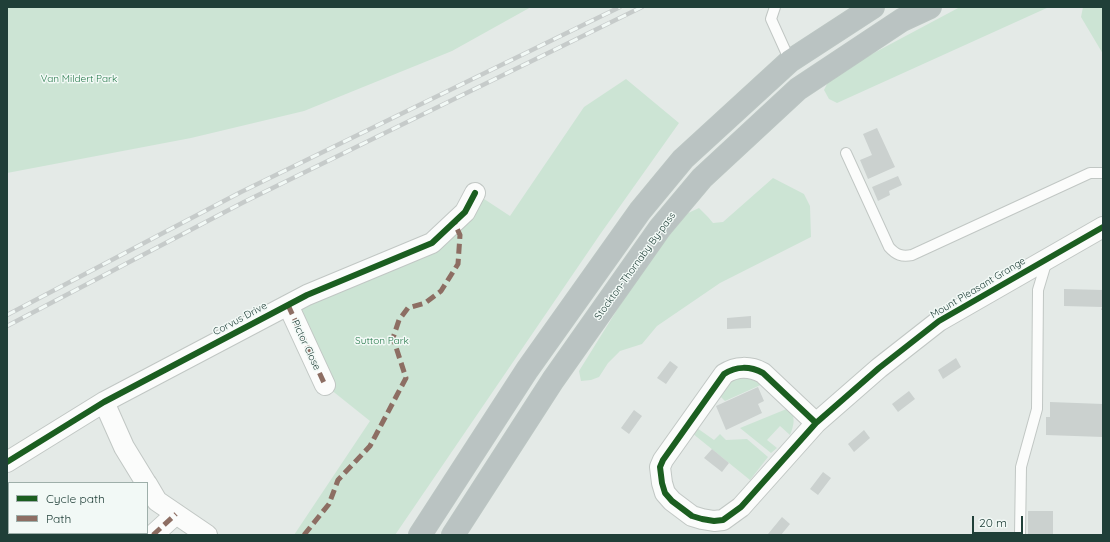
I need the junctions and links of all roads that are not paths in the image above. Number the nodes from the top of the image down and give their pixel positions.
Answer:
1 (775, 7) edge
2 (846, 7) edge
3 (873, 7) edge
4 (930, 7) edge
5 (790, 61) junction
6 (846, 153) dead end
7 (1103, 173) edge
8 (475, 193) dead end
9 (1103, 227) edge
10 (1048, 258) junction
11 (288, 306) junction
12 (325, 385) dead end
13 (104, 402) junction
14 (816, 423) junction
15 (7, 462) edge
16 (146, 482) edge
17 (148, 486) edge
18 (176, 514) junction
19 (153, 535) edge
20 (207, 535) edge
21 (420, 535) edge
22 (453, 535) edge
23 (1020, 535) edge

1 - 5 lane
2 - 5 highway
3 - 5 highway
4 - 22 highway, Stockton-Thornaby By-pass
5 - 21 highway
6 - 7 lane
8 - 11 street, Corvus Drive
9 - 10 street, Mount Pleasant Grange
10 - 14 street, Mount Pleasant Grange
10 - 23 lane
11 - 12 street, Pictor Close
11 - 13 street, Corvus Drive
13 - 15 street, Corvus Drive
13 - 16 street
14 - 14 street, Mount Pleasant Grange
17 - 18 street
18 - 19 street
18 - 20 street

